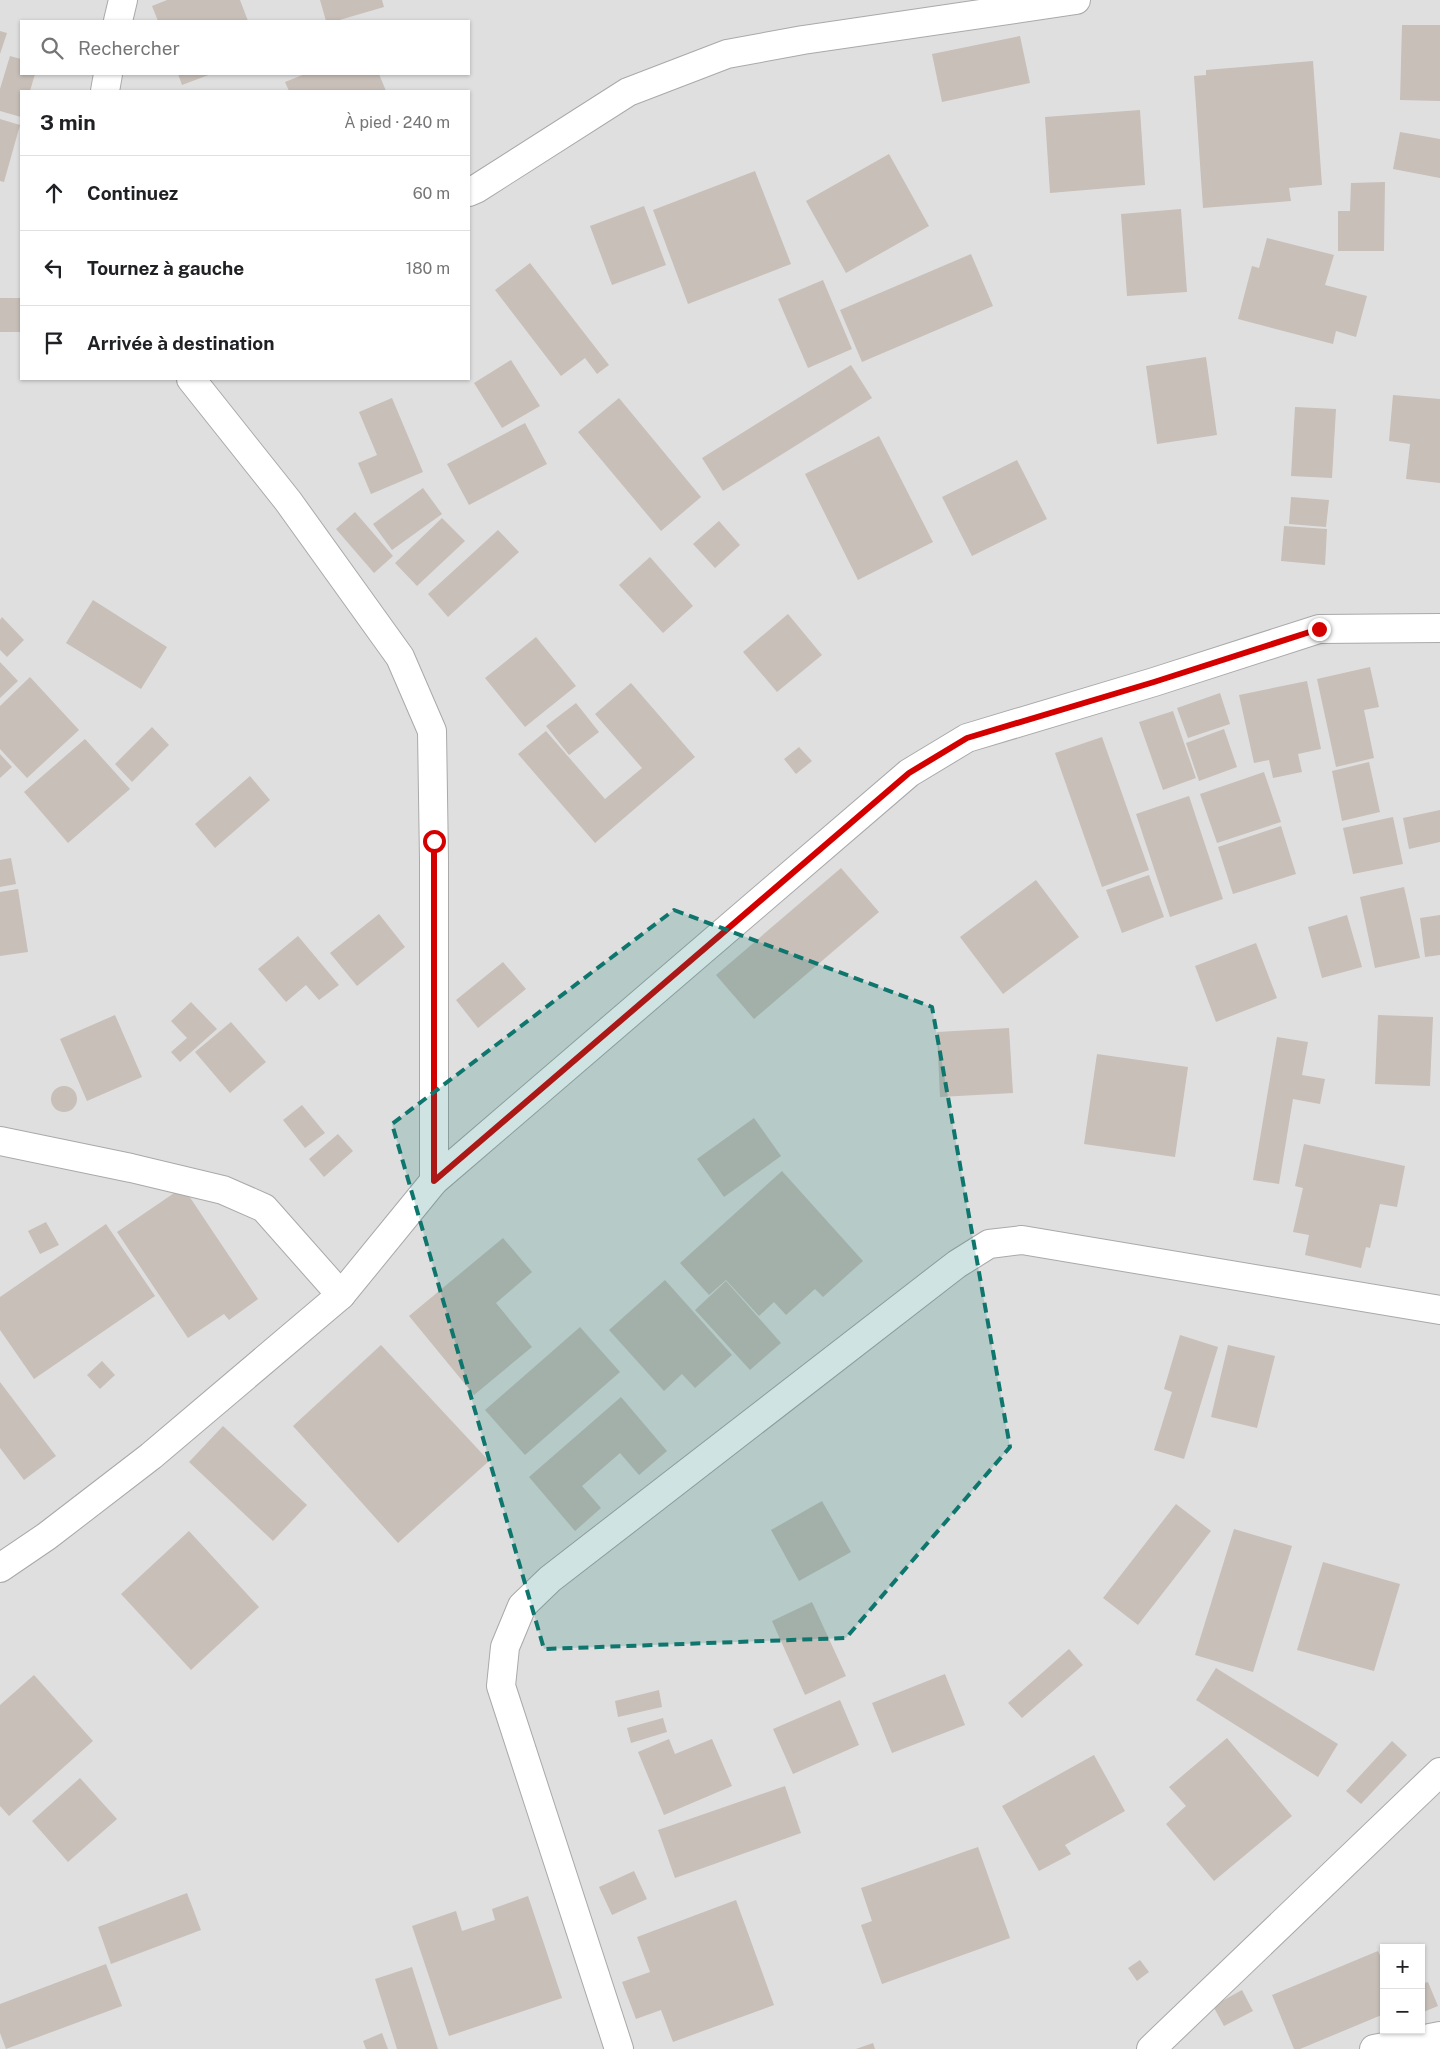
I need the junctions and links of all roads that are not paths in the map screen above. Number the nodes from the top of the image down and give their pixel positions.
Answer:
1 (122, 0) edge
2 (1076, 0) edge
3 (118, 20) edge
4 (108, 75) edge
5 (105, 90) edge
6 (470, 192) edge
7 (193, 380) edge
8 (1440, 628) edge
9 (0, 1141) edge
10 (434, 1181) junction
11 (341, 1295) junction
12 (1440, 1310) edge
13 (0, 1568) edge
14 (1440, 1772) edge
15 (1440, 2036) edge
16 (619, 2049) edge
17 (1151, 2049) edge
18 (1374, 2049) edge

1 - 3 street
2 - 6 street
4 - 5 street
7 - 10 street
8 - 10 street
9 - 11 street
10 - 11 street
11 - 13 street
12 - 16 street
14 - 17 street
15 - 18 street

